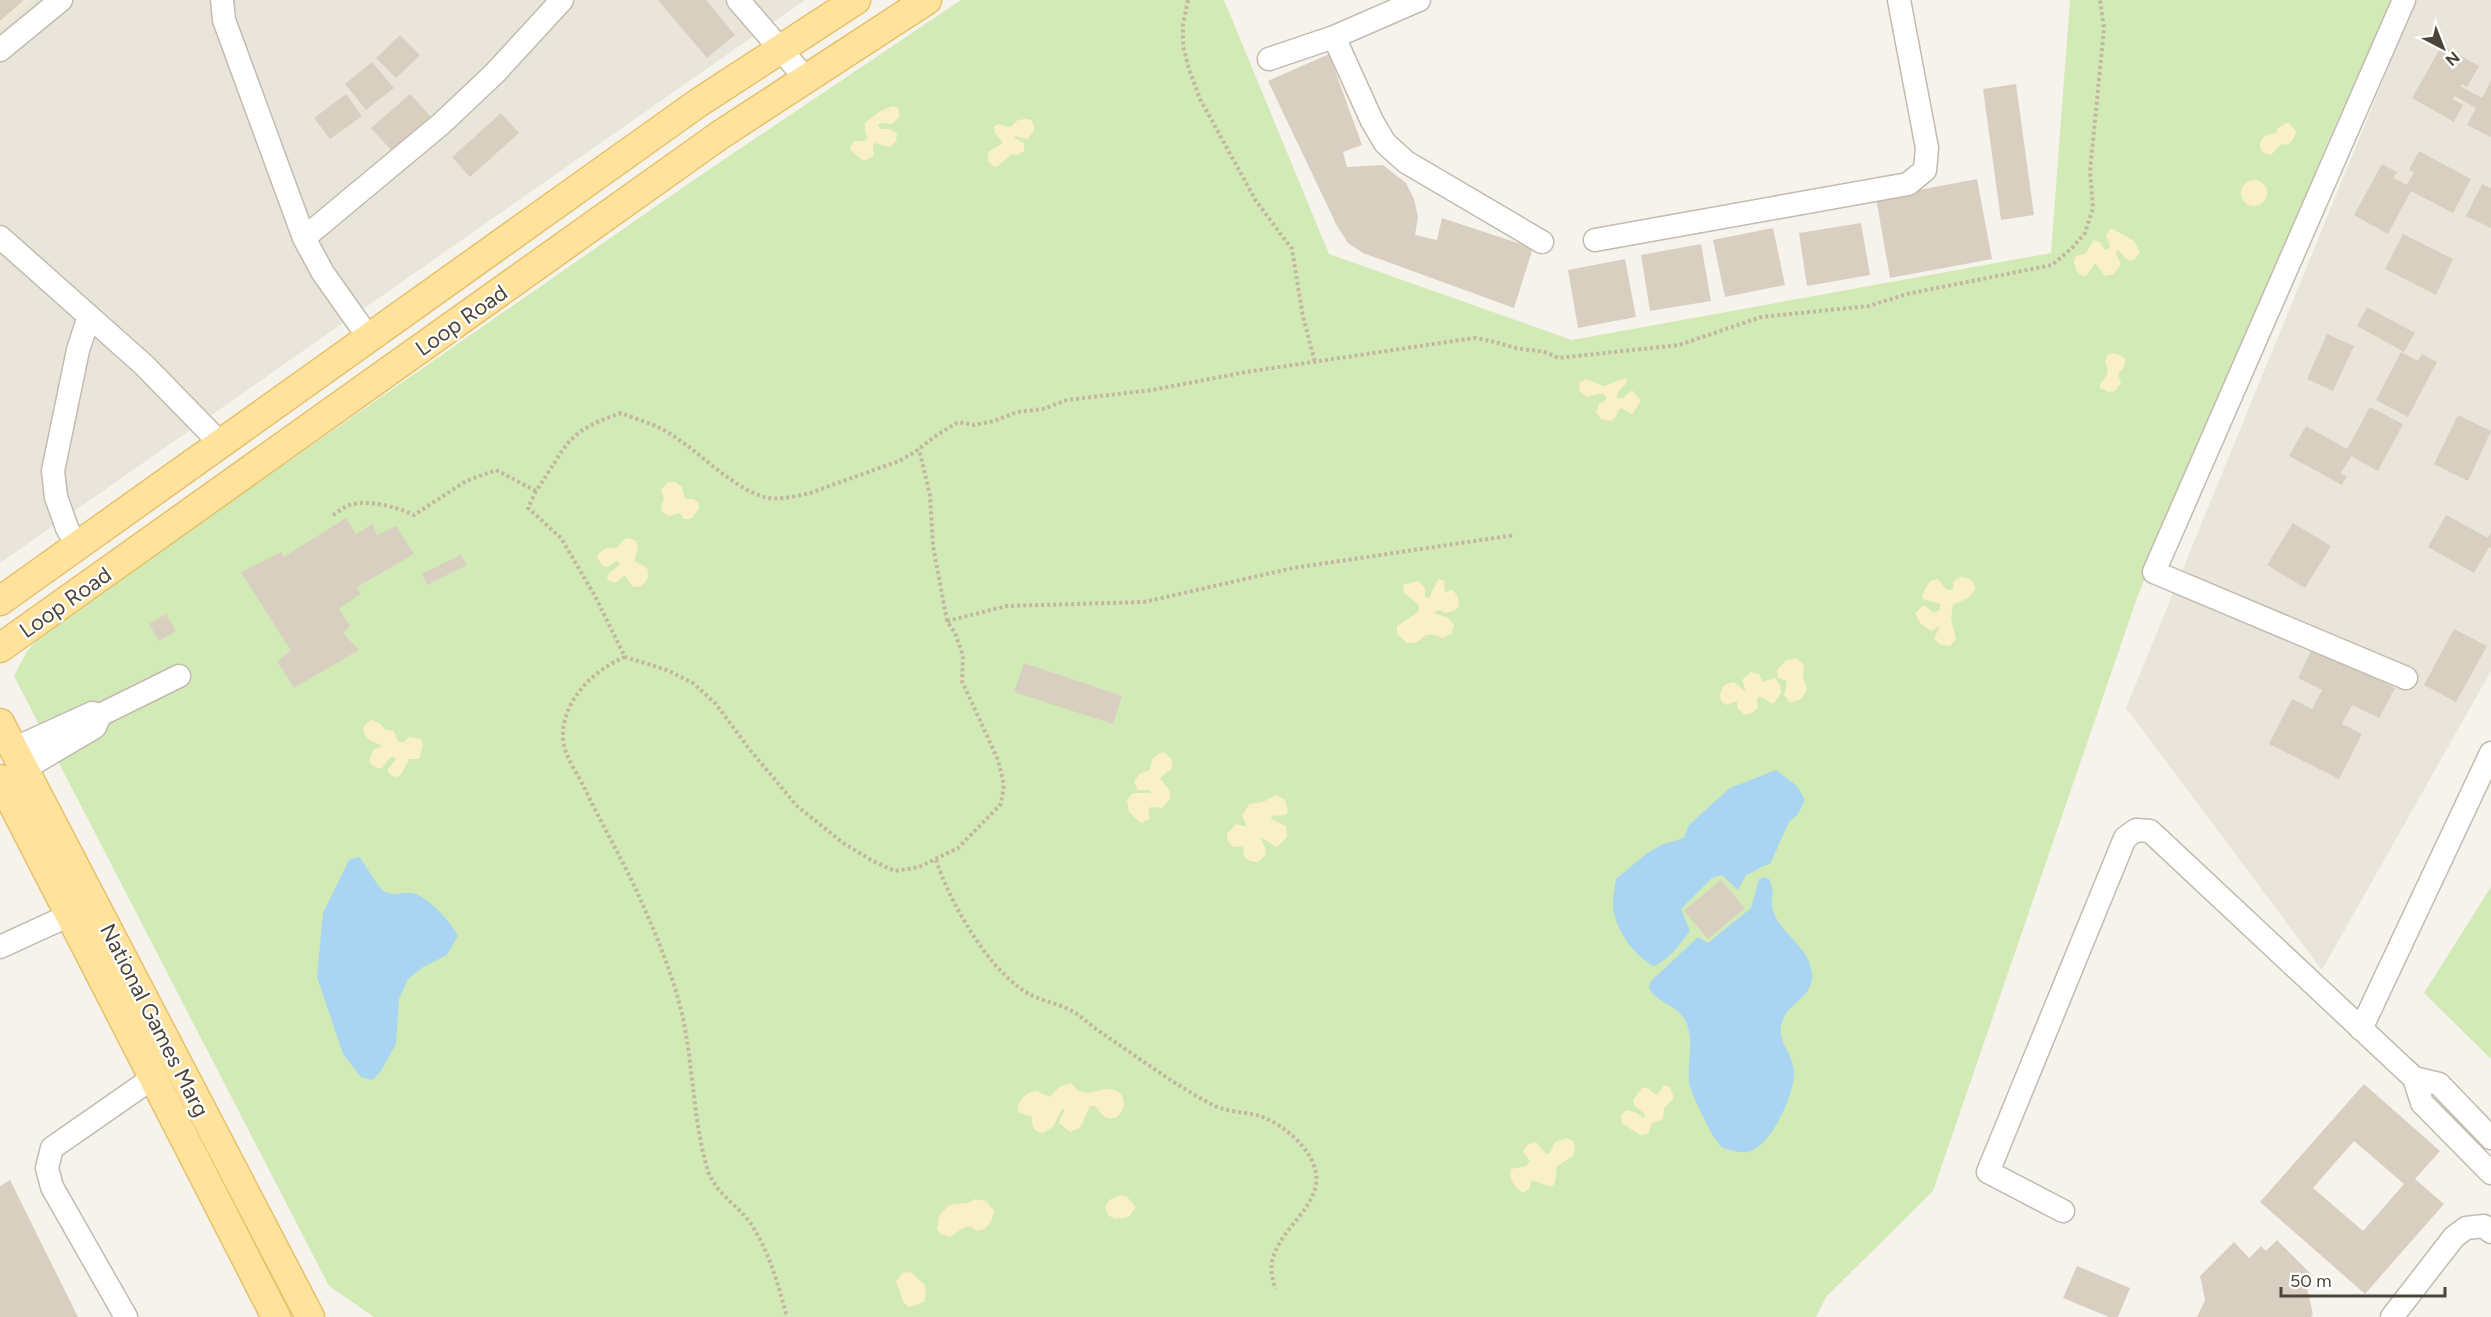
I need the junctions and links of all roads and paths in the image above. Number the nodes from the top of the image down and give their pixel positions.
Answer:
1 (61, 0) edge
2 (222, 0) edge
3 (562, 0) edge
4 (738, 0) edge
5 (856, 0) edge
6 (927, 0) edge
7 (1188, 0) edge
8 (1419, 0) edge
9 (1899, 0) edge
10 (2100, 0) edge
11 (2404, 0) edge
12 (1334, 37) junction
13 (780, 49) junction
14 (0, 50) edge
15 (1269, 59) dead end
16 (806, 79) junction
17 (0, 237) edge
18 (304, 238) junction
19 (1595, 240) dead end
20 (1542, 242) dead end
21 (89, 316) junction
22 (369, 338) junction
23 (1315, 362) junction
24 (221, 444) junction
25 (919, 449) junction
26 (536, 491) junction
27 (333, 515) dead end
28 (1515, 535) dead end
29 (77, 546) junction
30 (0, 602) edge
31 (947, 621) junction
32 (0, 648) edge
33 (625, 657) junction
34 (178, 676) dead end
35 (2406, 678) dead end
36 (0, 723) edge
37 (2491, 753) edge
38 (9, 761) edge
39 (0, 806) edge
40 (30, 821) junction
41 (936, 860) junction
42 (59, 921) junction
43 (0, 947) edge
44 (2361, 1029) junction
45 (2414, 1078) junction
46 (144, 1084) junction
47 (2491, 1138) edge
48 (2491, 1173) edge
49 (2063, 1211) dead end
50 (2491, 1232) edge
51 (1276, 1289) dead end
52 (126, 1317) edge
53 (266, 1317) edge
54 (276, 1317) edge
55 (294, 1317) edge
56 (310, 1317) edge
57 (787, 1317) edge
58 (2392, 1317) edge

1 - 14 street
2 - 18 street
3 - 18 street
4 - 13 street
5 - 13 main road, Loop Road
6 - 16 main road, Loop Road
7 - 23 path
8 - 12 street
9 - 19 street
10 - 23 path
11 - 35 street
12 - 15 street
12 - 20 street
13 - 16 street
13 - 22 main road, Loop Road
16 - 32 main road, Loop Road
17 - 21 street
18 - 22 street
21 - 24 street
21 - 29 street
22 - 24 main road, Loop Road
23 - 25 path
24 - 29 main road, Loop Road
25 - 26 path
25 - 31 path
26 - 27 path
26 - 33 path
28 - 31 path
29 - 30 main road, Loop Road
31 - 41 path
33 - 41 path
33 - 57 path
34 - 38 street
36 - 38 main road, National Games Marg
37 - 44 street
38 - 40 main road
38 - 56 main road, National Games Marg
39 - 42 main road, National Games Marg
40 - 54 main road
40 - 55 main road
41 - 51 path
42 - 43 street
42 - 46 main road, National Games Marg
44 - 45 street
44 - 49 street
45 - 47 street
45 - 48 street
46 - 52 street
46 - 53 main road, National Games Marg
50 - 58 street

